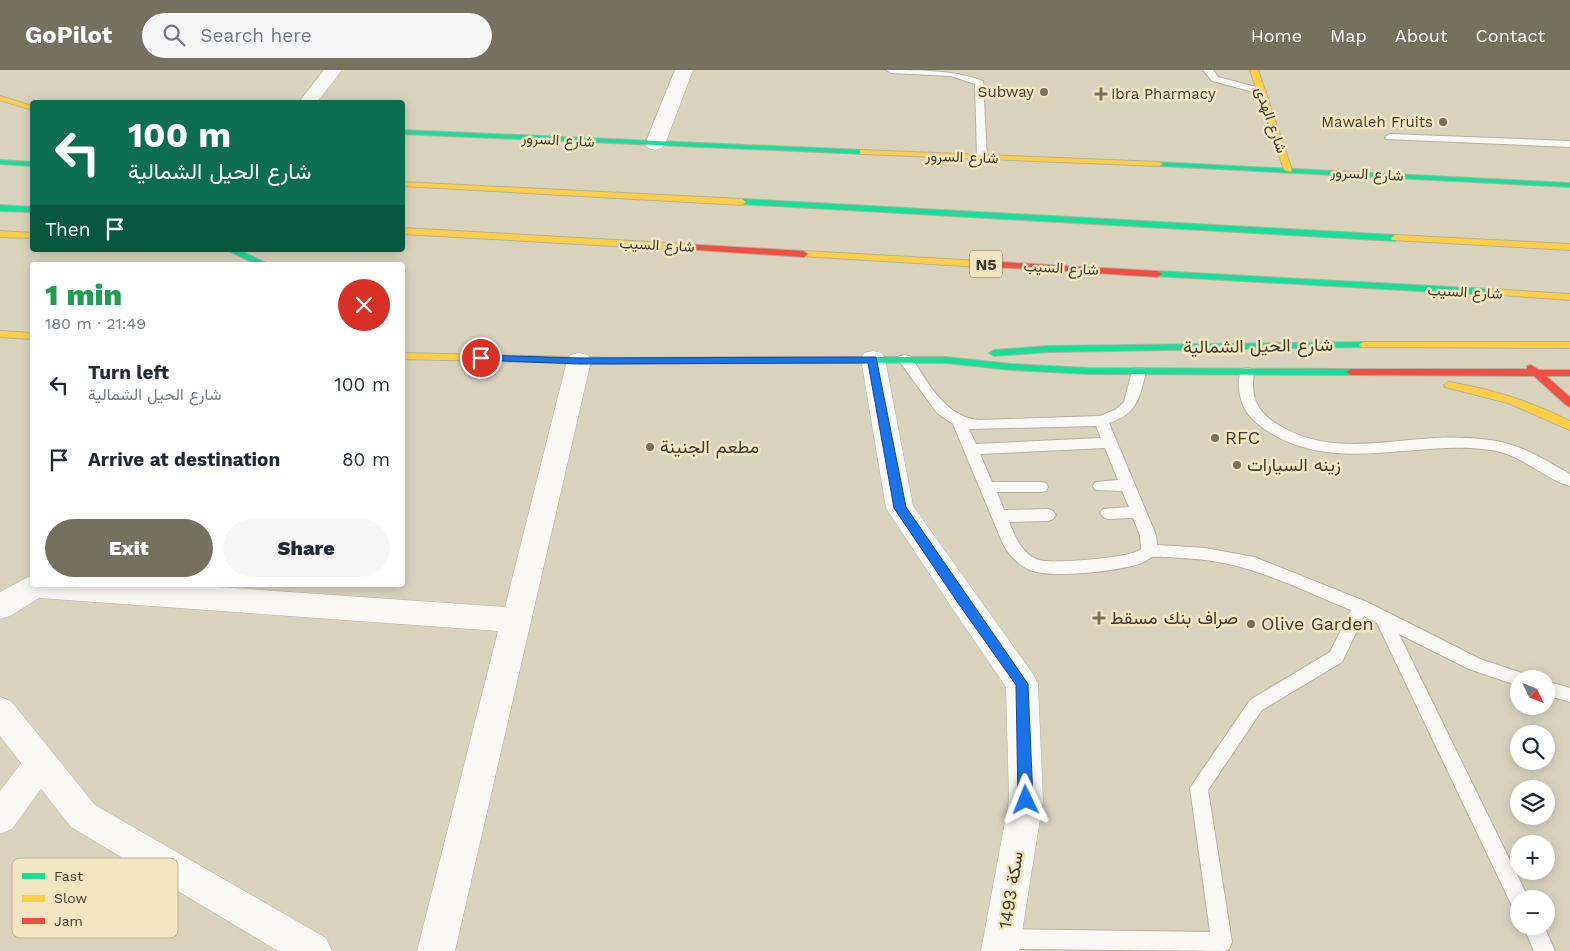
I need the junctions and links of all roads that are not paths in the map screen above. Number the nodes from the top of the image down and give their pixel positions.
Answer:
1 (333, 70) edge
2 (684, 70) edge
3 (891, 70) edge
4 (982, 70) edge
5 (1208, 70) edge
6 (1254, 70) edge
7 (980, 83) junction
8 (1261, 91) junction
9 (0, 98) edge
10 (310, 100) edge
11 (30, 107) edge
12 (8, 112) dead end
13 (30, 112) edge
14 (405, 132) edge
15 (1390, 137) dead end
16 (654, 144) junction
17 (1570, 144) edge
18 (982, 158) junction
19 (0, 162) edge
20 (30, 164) edge
21 (1288, 170) junction
22 (405, 184) edge
23 (1570, 187) edge
24 (836, 195) dead end
25 (0, 208) edge
26 (30, 210) edge
27 (1188, 227) junction
28 (405, 231) edge
29 (0, 234) edge
30 (30, 236) edge
31 (1570, 248) edge
32 (234, 252) edge
33 (236, 252) edge
34 (246, 262) edge
35 (262, 262) edge
36 (1570, 298) edge
37 (0, 334) edge
38 (30, 336) edge
39 (1297, 345) junction
40 (1506, 345) junction
41 (1570, 345) edge
42 (405, 356) edge
43 (873, 359) junction
44 (904, 359) junction
45 (946, 360) junction
46 (579, 361) junction
47 (1139, 371) junction
48 (1247, 372) junction
49 (1371, 372) junction
50 (1536, 373) junction
51 (1570, 373) edge
52 (1570, 403) edge
53 (1100, 420) junction
54 (959, 421) junction
55 (1570, 426) edge
56 (1109, 443) junction
57 (971, 449) junction
58 (1570, 481) edge
59 (1100, 486) dead end
60 (1127, 486) junction
61 (987, 487) junction
62 (1041, 487) dead end
63 (1139, 512) junction
64 (1108, 513) dead end
65 (1048, 515) dead end
66 (999, 516) junction
67 (1148, 551) junction
68 (33, 587) edge
69 (49, 587) edge
70 (0, 607) edge
71 (1361, 607) junction
72 (1383, 618) junction
73 (516, 620) junction
74 (1510, 676) edge
75 (1555, 691) edge
76 (1570, 695) edge
77 (0, 712) edge
78 (41, 763) junction
79 (0, 818) edge
80 (155, 858) edge
81 (178, 872) edge
82 (1515, 890) edge
83 (1537, 935) edge
84 (1002, 945) edge
85 (314, 951) edge
86 (436, 951) edge
87 (1545, 951) edge

1 - 10 street
2 - 16 street
3 - 7 lane
4 - 7 lane
5 - 8 lane
6 - 8 main road, شارع الهدى
7 - 18 lane
8 - 21 main road, شارع الهدى
9 - 11 main road
12 - 13 main road
14 - 16 main road, شارع السرور
15 - 17 lane
16 - 18 main road, شارع السرور
18 - 21 main road, شارع السرور
19 - 20 main road
21 - 23 main road, شارع السرور
22 - 27 main road
24 - 27 main road
25 - 26 main road
27 - 31 main road
28 - 36 main road, شارع السيب / N5
29 - 30 main road
32 - 34 main road
33 - 35 main road
37 - 38 main road
39 - 40 main road, شارع الحيل الشمالية
39 - 45 main road, شارع الحيل الشمالية
39 - 48 main road
40 - 41 main road, شارع الحيل الشمالية
40 - 50 main road
42 - 46 main road, شارع الحيل الشمالية
43 - 44 main road, شارع الحيل الشمالية
43 - 46 main road, شارع الحيل الشمالية
43 - 84 street, سكة 1493
44 - 45 main road, شارع الحيل الشمالية
44 - 54 lane
45 - 47 main road, شارع الحيل الشمالية
46 - 73 street
47 - 48 main road, شارع الحيل الشمالية
47 - 53 lane
48 - 49 main road, شارع الحيل الشمالية
48 - 58 lane
49 - 50 main road, شارع الحيل الشمالية
49 - 55 main road
50 - 51 main road, شارع الحيل الشمالية
50 - 52 main road
53 - 54 lane
53 - 56 lane
54 - 57 lane
56 - 57 lane
56 - 60 lane
57 - 61 lane
59 - 60 lane
60 - 63 lane
61 - 62 lane
61 - 66 lane
63 - 64 lane
63 - 67 lane
65 - 66 lane
66 - 67 lane
67 - 71 lane
68 - 70 street
69 - 73 street
71 - 72 lane
71 - 84 lane
72 - 74 lane
72 - 82 lane
73 - 86 street
75 - 76 lane
77 - 78 street
78 - 79 street
78 - 80 street
81 - 85 street
83 - 87 lane

